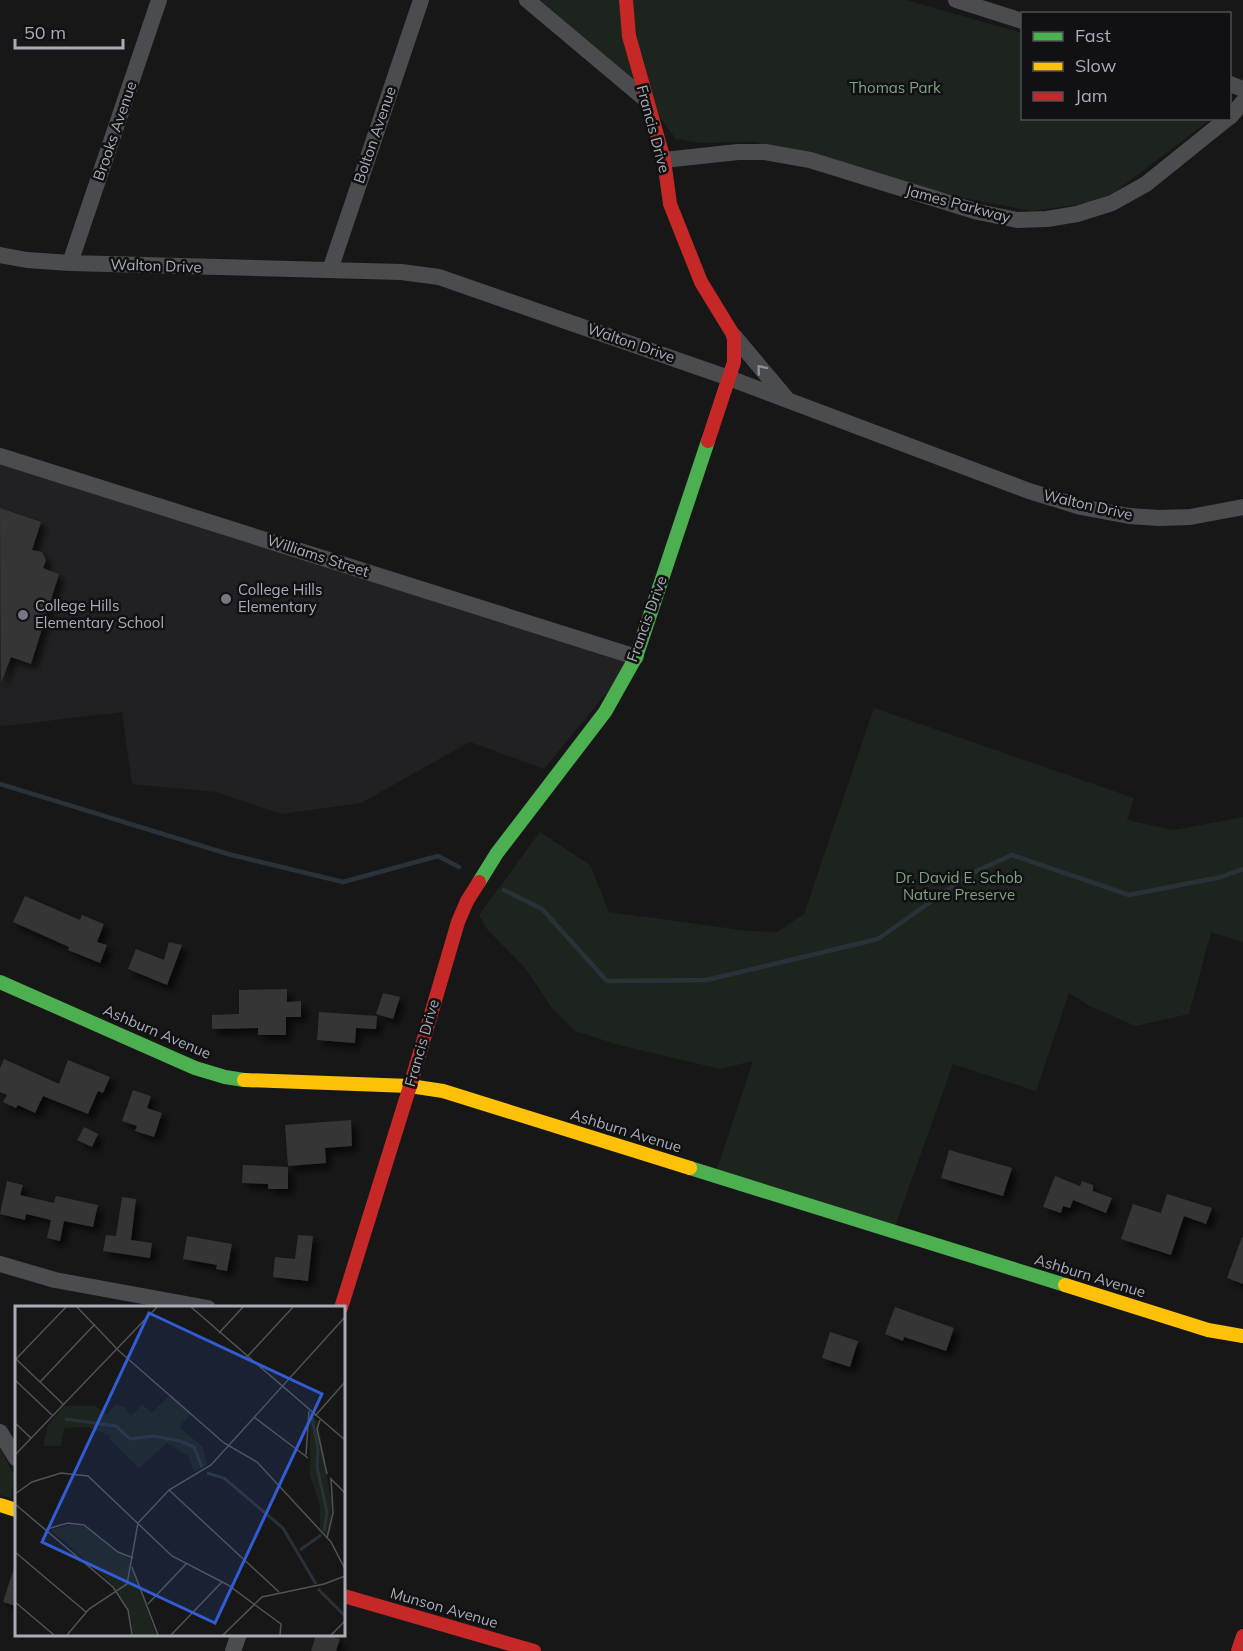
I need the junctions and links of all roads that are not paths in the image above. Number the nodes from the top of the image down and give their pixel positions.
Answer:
1 (159, 0) edge
2 (421, 0) edge
3 (527, 0) edge
4 (626, 0) edge
5 (956, 0) edge
6 (1021, 20) edge
7 (646, 100) junction
8 (1243, 102) edge
9 (1231, 116) edge
10 (1226, 120) edge
11 (664, 160) junction
12 (0, 255) edge
13 (70, 262) junction
14 (330, 270) junction
15 (734, 336) junction
16 (729, 378) junction
17 (789, 401) junction
18 (0, 456) edge
19 (1243, 507) edge
20 (636, 657) junction
21 (0, 982) edge
22 (410, 1086) junction
23 (0, 1264) edge
24 (197, 1306) edge
25 (342, 1306) edge
26 (1243, 1336) edge
27 (0, 1432) edge
28 (15, 1456) edge
29 (0, 1505) edge
30 (15, 1510) edge
31 (345, 1596) edge
32 (239, 1636) edge
33 (1243, 1636) edge
34 (234, 1651) edge
35 (534, 1651) edge
36 (1238, 1651) edge

1 - 13 street, Brooks Avenue
2 - 14 street, Bolton Avenue
3 - 7 street
4 - 7 street, Francis Drive
5 - 6 street
7 - 11 street, Francis Drive
8 - 9 street, James Parkway
10 - 11 street, James Parkway
11 - 15 street, Francis Drive
12 - 13 street, Walton Drive
13 - 14 street, Walton Drive
14 - 16 street, Walton Drive
15 - 16 street, Francis Drive
17 -> 15 street
16 - 17 street, Walton Drive
16 - 20 street, Francis Drive
17 - 19 street, Walton Drive
18 - 20 street, Williams Street
20 - 22 street, Francis Drive
21 - 22 street, Ashburn Avenue
22 - 25 street, Francis Drive
22 - 26 street, Ashburn Avenue
23 - 24 street
27 - 28 street
29 - 30 street
31 - 35 street, Munson Avenue
32 - 34 street
33 - 36 street

